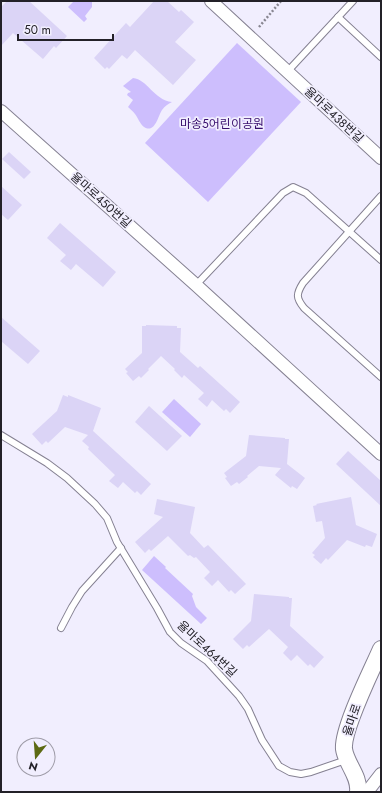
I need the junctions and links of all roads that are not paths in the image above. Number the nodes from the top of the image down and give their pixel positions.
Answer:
1 (211, 1) edge
2 (353, 1) edge
3 (338, 17) junction
4 (381, 57) edge
5 (287, 72) junction
6 (2, 114) edge
7 (381, 158) edge
8 (381, 196) edge
9 (348, 231) junction
10 (381, 260) edge
11 (196, 285) junction
12 (381, 377) edge
13 (1, 435) edge
14 (381, 454) edge
15 (121, 548) junction
16 (61, 628) dead end
17 (381, 649) edge
18 (346, 760) junction
19 (381, 774) edge
20 (358, 792) edge
21 (367, 792) edge

1 - 5 street, 율마로438번길
2 - 3 lane
3 - 4 lane
3 - 5 lane
5 - 7 street, 율마로438번길
6 - 11 street, 율마로450번길
8 - 9 lane
9 - 10 lane
9 - 11 lane
9 - 12 lane
11 - 14 street, 율마로450번길
13 - 15 lane, 율마로464번길
15 - 16 lane
15 - 18 lane, 율마로464번길
17 - 18 street, 율마로
18 - 20 street, 율마로
19 - 21 street

